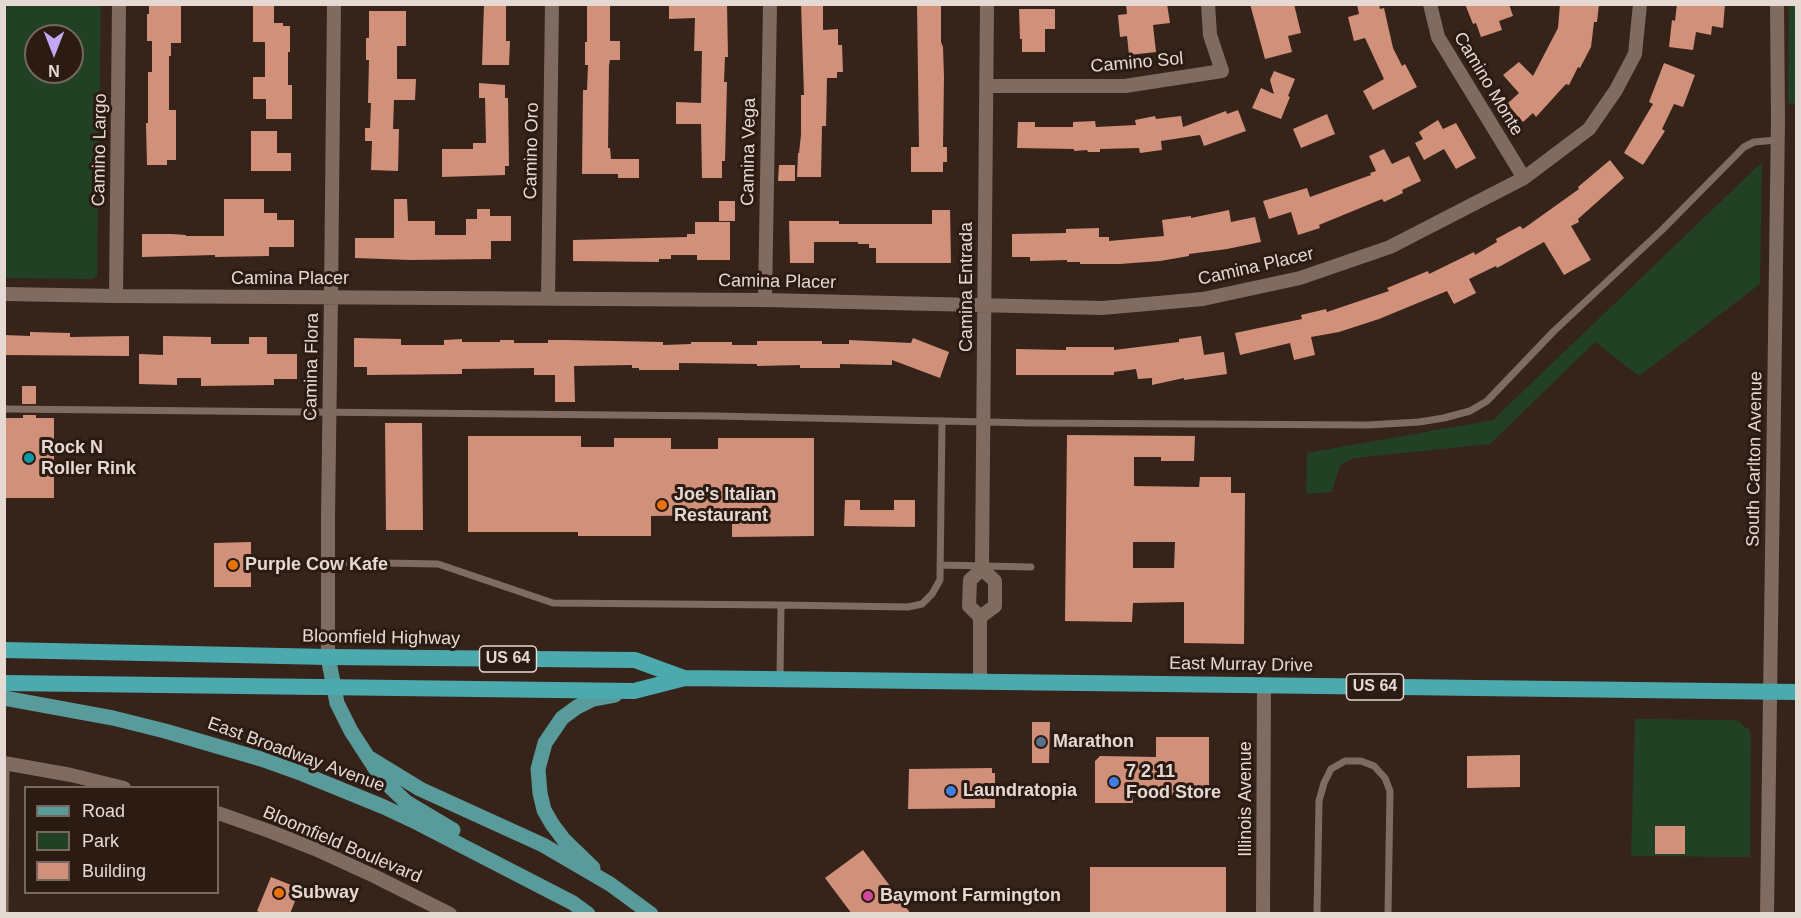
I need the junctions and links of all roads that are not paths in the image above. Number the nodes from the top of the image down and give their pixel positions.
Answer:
1 (119, 4) edge
2 (334, 4) edge
3 (552, 4) edge
4 (770, 4) edge
5 (987, 4) edge
6 (1208, 4) edge
7 (1430, 4) edge
8 (1640, 4) edge
9 (1777, 4) edge
10 (986, 86) junction
11 (1777, 140) junction
12 (1524, 178) junction
13 (4, 294) edge
14 (116, 296) junction
15 (332, 297) junction
16 (548, 298) junction
17 (765, 300) junction
18 (985, 304) junction
19 (4, 409) edge
20 (330, 413) junction
21 (942, 421) junction
22 (984, 422) junction
23 (328, 562) junction
24 (940, 565) junction
25 (982, 567) junction
26 (1031, 567) dead end
27 (781, 605) junction
28 (981, 617) junction
29 (4, 650) edge
30 (328, 657) junction
31 (685, 678) junction
32 (780, 679) junction
33 (4, 682) edge
34 (981, 682) junction
35 (1264, 685) junction
36 (333, 687) junction
37 (634, 691) junction
38 (1770, 692) junction
39 (1797, 692) edge
40 (4, 698) edge
41 (367, 756) junction
42 (5, 764) edge
43 (116, 786) edge
44 (219, 813) edge
45 (610, 884) junction
46 (573, 903) junction
47 (5, 914) edge
48 (450, 914) edge
49 (588, 914) edge
50 (651, 914) edge
51 (1263, 914) edge
52 (1317, 914) edge
53 (1388, 914) edge
54 (1767, 914) edge

1 - 14 street, Camino Largo
2 - 15 street, Camina Flora
3 - 16 street, Camino Oro
4 - 17 street, Camina Vega
5 - 10 street, Camina Entrada
6 - 10 street, Camino Sol
7 - 12 street, Camino Monte
8 - 12 street, Camina Placer
9 - 11 street, South Carlton Avenue
10 - 18 street, Camina Entrada
11 - 22 lane
11 - 38 street, South Carlton Avenue
12 - 18 street, Camina Placer
13 - 14 street, Camina Placer
14 - 15 street, Camina Placer
15 - 16 street, Camina Placer
15 - 20 street, Camina Flora
16 - 17 street, Camina Placer
17 - 18 street, Camina Placer
18 - 22 street, Camina Entrada
19 - 20 lane
20 - 21 lane
20 - 23 street, Camina Flora
21 - 22 lane
21 - 24 lane
22 - 25 street, Camina Entrada
23 - 27 lane
23 - 30 street, Camina Flora
24 - 25 lane
24 - 27 lane
25 - 26 lane
25 - 28 street, Camina Entrada
25 - 28 street, Camina Entrada
27 - 32 lane
28 - 34 street, Camina Entrada
29 - 30 highway, Bloomfield Highway / US 64
30 - 31 highway, Bloomfield Highway / US 64
30 - 36 main road, East Broadway Avenue
31 - 32 highway, East Murray Drive / US 64
31 - 37 highway, US 64
32 - 34 highway, East Murray Drive / US 64
33 - 36 highway, US 64
34 - 35 highway, East Murray Drive / US 64
35 - 38 highway, East Murray Drive / US 64
35 - 51 street, Illinois Avenue
36 - 37 highway, US 64
36 - 41 main road, East Broadway Avenue
37 - 45 main road
38 - 39 highway, East Murray Drive / US 64
38 - 54 street, South Carlton Avenue
40 - 46 main road, East Broadway Avenue
41 - 45 main road, East Broadway Avenue
41 - 46 main road
42 - 43 street
42 - 47 lane
44 - 48 street, Bloomfield Boulevard
45 - 50 main road, East Broadway Avenue
46 - 49 main road, East Broadway Avenue
52 - 53 lane

